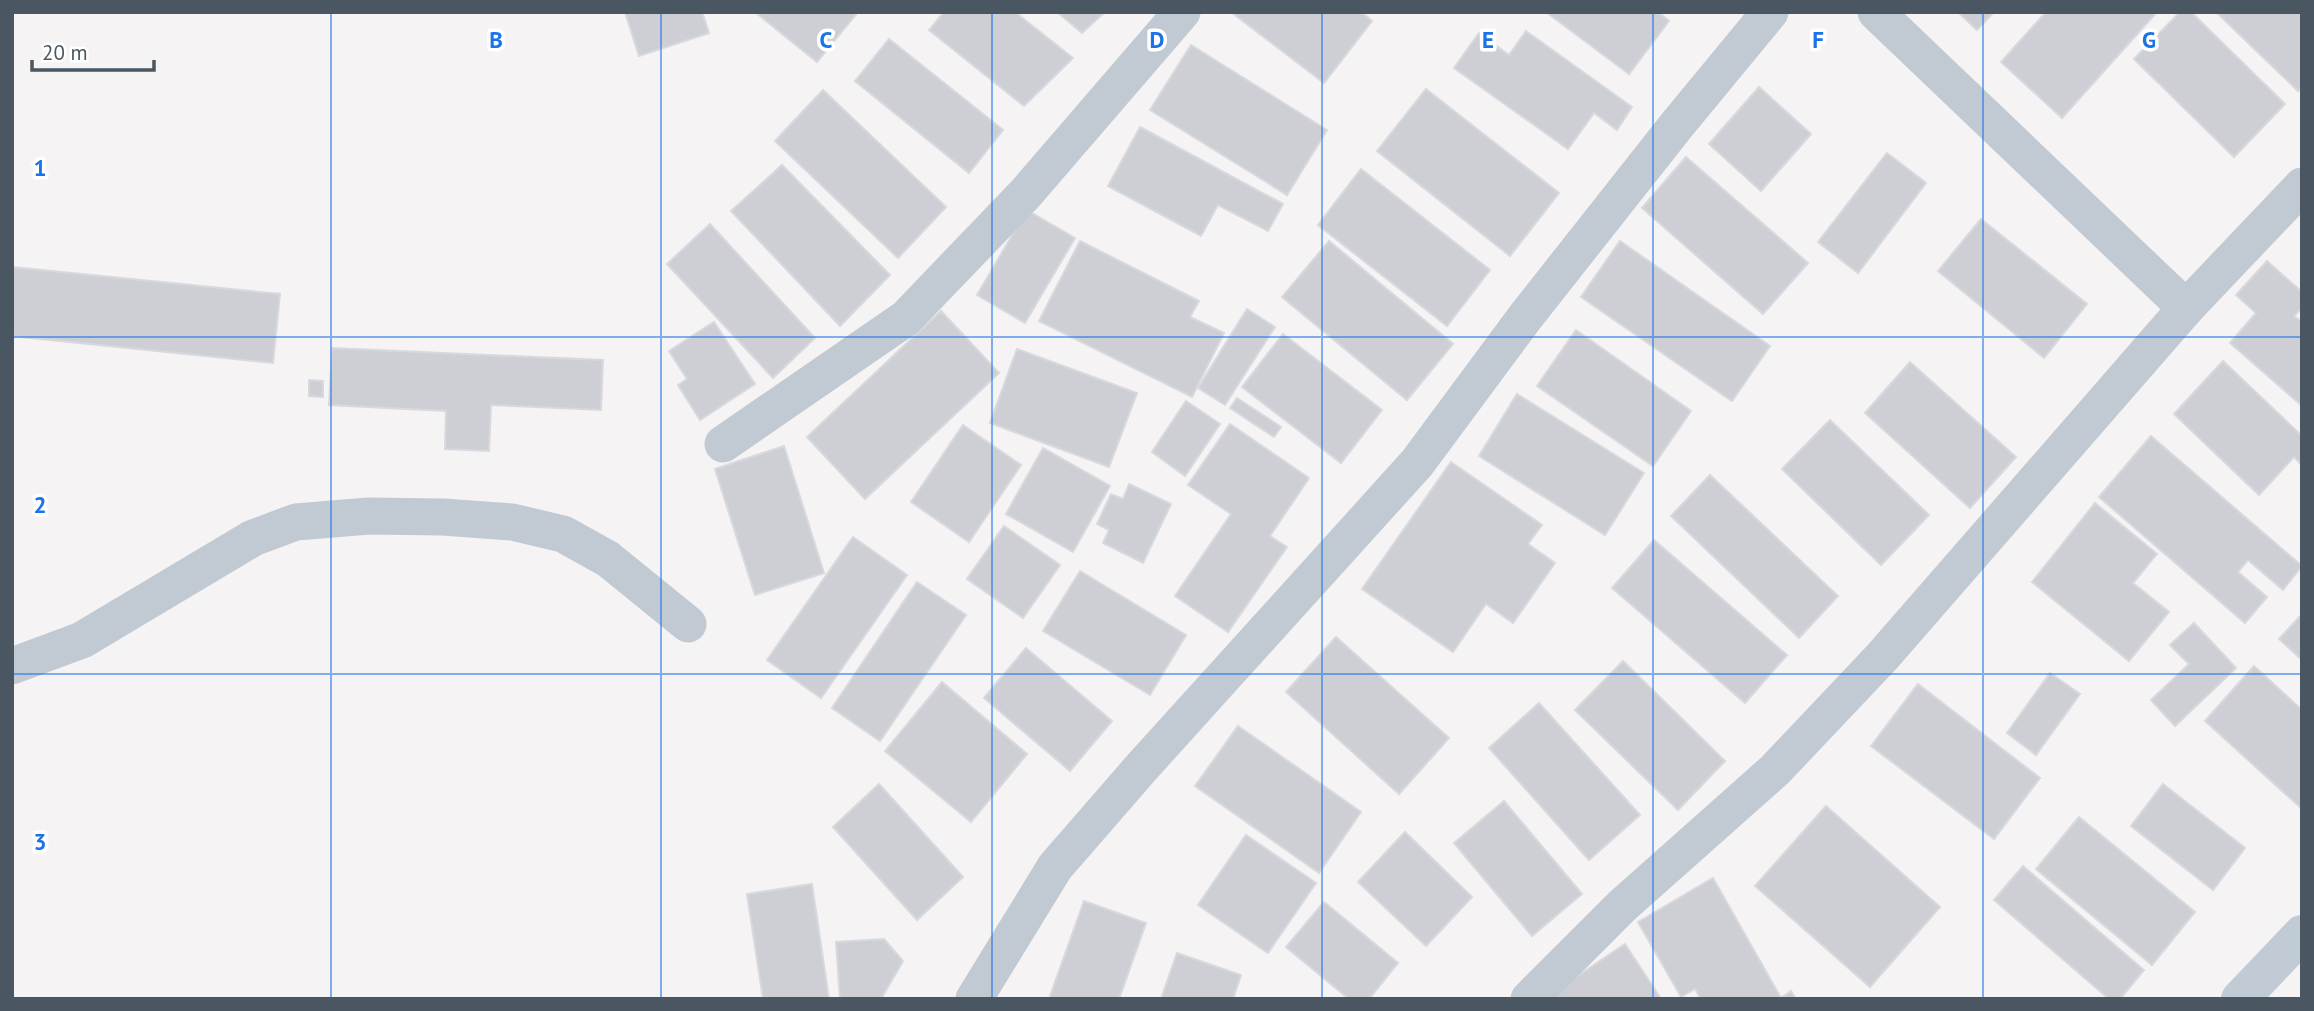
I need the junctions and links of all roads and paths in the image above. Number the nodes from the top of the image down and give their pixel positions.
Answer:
1 (1182, 12) edge
2 (1770, 12) edge
3 (1876, 12) edge
4 (2302, 186) edge
5 (2186, 308) junction
6 (723, 444) dead end
7 (688, 624) dead end
8 (12, 666) edge
9 (2302, 934) edge
10 (974, 999) edge
11 (1529, 999) edge
12 (2240, 999) edge

1 - 6 street
2 - 10 street
3 - 5 street
4 - 5 street
5 - 11 street
7 - 8 street
9 - 12 street

